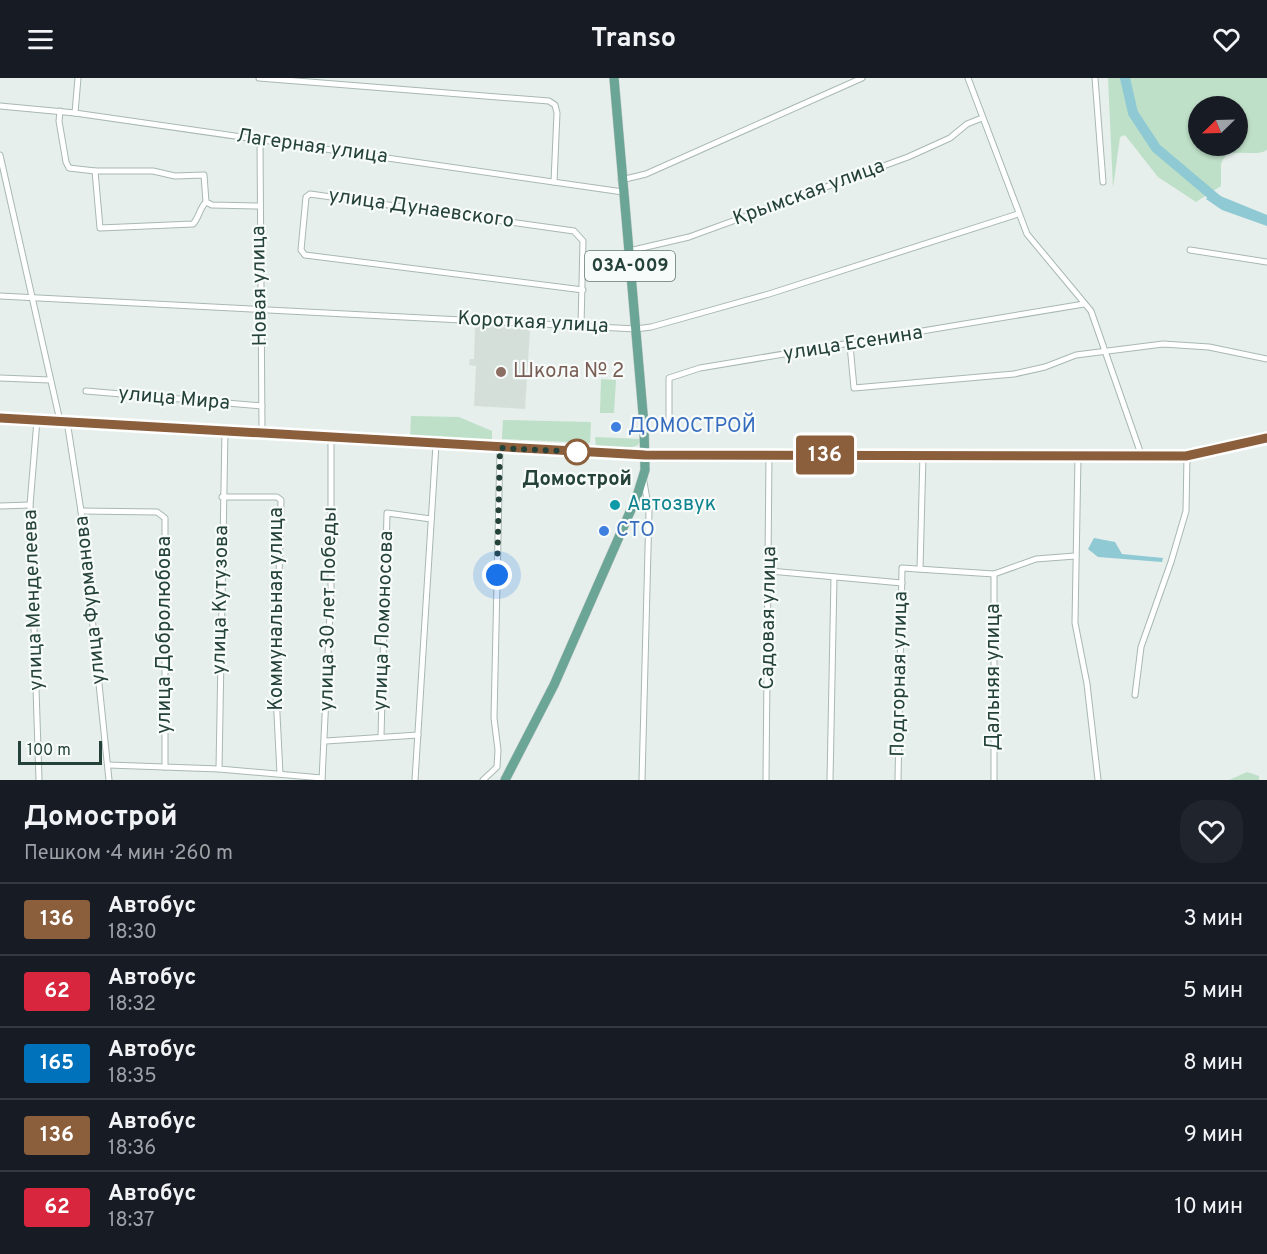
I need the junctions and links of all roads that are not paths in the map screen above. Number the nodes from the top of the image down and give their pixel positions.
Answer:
1 (78, 78) edge
2 (259, 78) edge
3 (614, 78) edge
4 (862, 78) edge
5 (968, 78) edge
6 (1095, 78) edge
7 (0, 106) edge
8 (60, 111) junction
9 (75, 113) junction
10 (982, 118) junction
11 (260, 140) junction
12 (0, 155) edge
13 (95, 171) junction
14 (621, 180) junction
15 (554, 182) junction
16 (1103, 182) dead end
17 (623, 192) junction
18 (206, 202) junction
19 (259, 206) junction
20 (1018, 214) junction
21 (629, 250) junction
22 (1190, 250) dead end
23 (1267, 262) edge
24 (583, 290) junction
25 (0, 296) edge
26 (31, 297) junction
27 (1084, 304) junction
28 (261, 308) junction
29 (582, 326) junction
30 (636, 329) junction
31 (850, 345) junction
32 (1106, 351) junction
33 (1267, 359) edge
34 (0, 378) edge
35 (50, 380) junction
36 (86, 391) dead end
37 (262, 406) junction
38 (0, 418) edge
39 (37, 420) junction
40 (64, 421) junction
41 (669, 425) dead end
42 (225, 430) junction
43 (262, 432) junction
44 (331, 437) junction
45 (1267, 438) edge
46 (436, 444) junction
47 (500, 448) junction
48 (645, 455) junction
49 (769, 455) junction
50 (923, 455) junction
51 (1078, 456) junction
52 (1186, 456) junction
53 (1142, 457) junction
54 (643, 478) junction
55 (222, 497) junction
56 (0, 506) edge
57 (30, 506) junction
58 (81, 511) junction
59 (431, 519) junction
60 (1075, 556) junction
61 (920, 569) junction
62 (770, 572) junction
63 (994, 574) junction
64 (834, 577) junction
65 (902, 583) junction
66 (1135, 695) dead end
67 (418, 735) junction
68 (381, 736) junction
69 (326, 741) junction
70 (109, 765) junction
71 (165, 767) junction
72 (219, 770) junction
73 (280, 774) junction
74 (322, 779) edge
75 (39, 780) edge
76 (109, 780) edge
77 (415, 780) edge
78 (483, 780) edge
79 (505, 780) edge
80 (642, 780) edge
81 (766, 780) edge
82 (830, 780) edge
83 (898, 780) edge
84 (994, 780) edge
85 (1098, 780) edge

1 - 9 street
2 - 15 street
3 - 14 main road, 03А-009
4 - 14 street
5 - 10 street
6 - 16 street
7 - 8 street, Лагерная улица
8 - 9 street, Лагерная улица
8 - 13 street
9 - 11 street, Лагерная улица
10 - 20 street
10 - 21 street, Крымская улица
11 - 15 street, Лагерная улица
11 - 19 street, Новая улица
12 - 26 street, улица Фурманова
13 - 18 street
13 - 18 street
14 - 17 main road, 03А-009
15 - 17 street, Лагерная улица
17 - 21 main road, 03А-009
18 - 19 street
19 - 28 street, Новая улица
20 - 27 street
20 - 30 street, Короткая улица
21 - 30 main road, 03А-009
22 - 23 street
24 - 24 street, улица Дунаевского
24 - 29 street
25 - 26 street, Короткая улица
26 - 28 street, Короткая улица
26 - 35 street, улица Фурманова
27 - 31 street, улица Есенина
27 - 32 street
28 - 29 street, Короткая улица
28 - 37 street, Новая улица
29 - 30 street, Короткая улица
30 - 48 main road, 03А-009
31 - 32 street
31 - 41 street, улица Есенина
32 - 33 street
32 - 53 street
34 - 35 street
35 - 40 street, улица Фурманова
36 - 37 street, улица Мира
37 - 43 street, Новая улица
38 - 39 main road
39 - 40 main road
39 - 57 street, улица Менделеева
40 - 42 main road
40 - 58 street, улица Фурманова
42 - 43 main road
42 - 55 street, улица Кутузова
43 - 44 main road
44 - 46 main road
44 - 69 street, улица 30 лет Победы
45 - 52 street
46 - 47 main road
46 - 59 street, улица Ломоносова
47 - 48 main road
47 - 78 street
48 - 49 street
48 - 54 main road, 03А-009
49 - 50 street
49 - 62 street, Садовая улица
50 - 51 street
50 - 61 street, Подгорная улица
51 - 53 street
51 - 60 street
52 - 53 street
52 - 66 street
54 - 79 main road, 03А-009
54 - 80 street
55 - 72 street, улица Кутузова
55 - 73 street, Коммунальная улица
56 - 57 street
57 - 75 street, улица Менделеева
58 - 70 street, улица Фурманова
58 - 71 street, улица Добролюбова
59 - 67 street, улица Ломоносова
59 - 68 street, улица Ломоносова
60 - 63 street
60 - 85 street
61 - 63 street
61 - 65 street, Подгорная улица
62 - 64 street
62 - 81 street, Садовая улица
63 - 84 street, Дальняя улица
64 - 65 street
64 - 82 street
65 - 83 street, Подгорная улица
67 - 68 street
67 - 77 street, улица Ломоносова
68 - 69 street
69 - 74 street, улица 30 лет Победы
70 - 71 street
70 - 76 street, улица Фурманова
71 - 72 street
72 - 73 street
73 - 74 street

